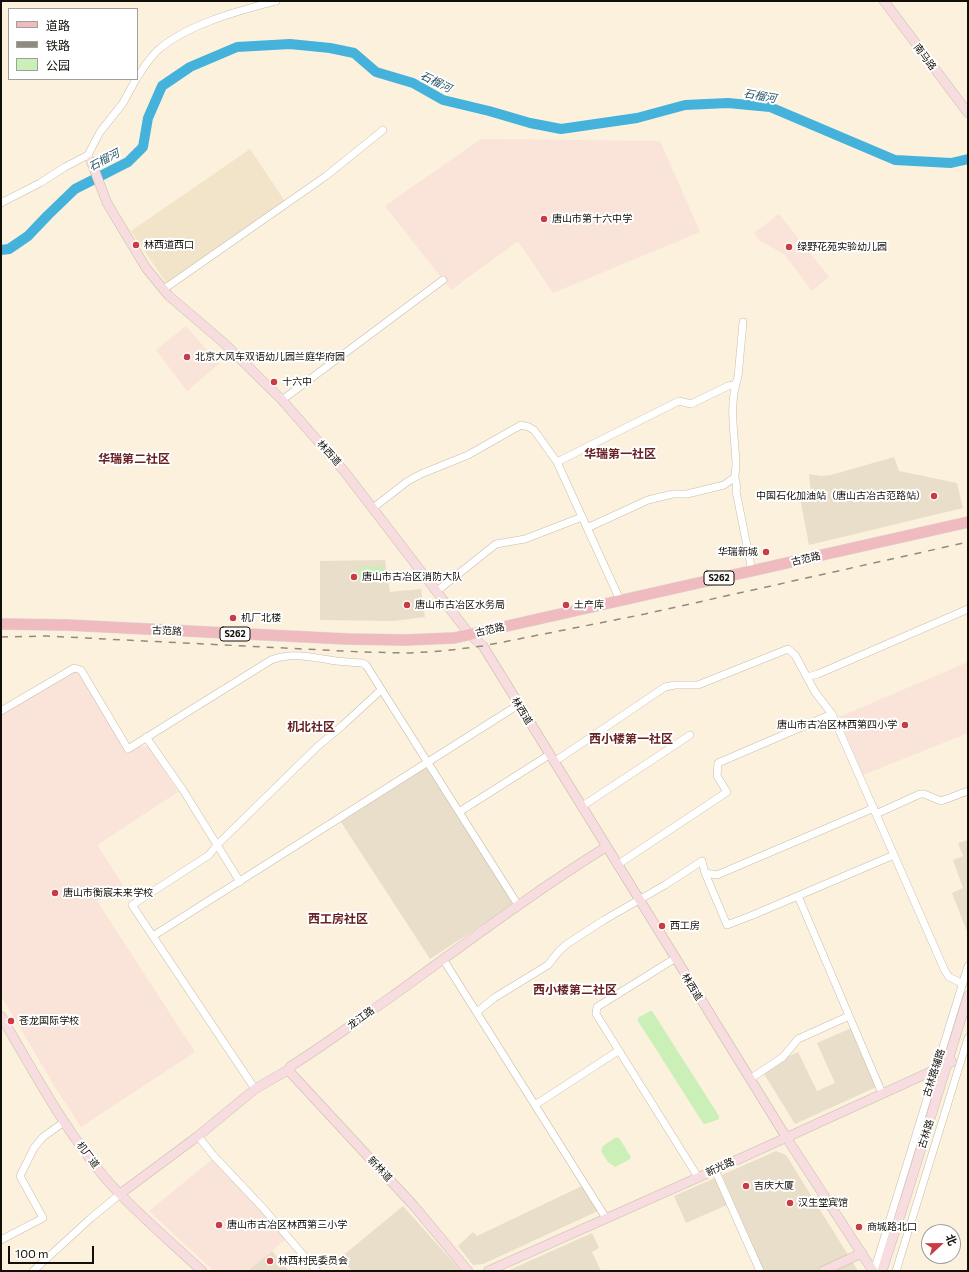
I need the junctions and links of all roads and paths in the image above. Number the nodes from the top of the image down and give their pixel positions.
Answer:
1 (276, 1) edge
2 (884, 1) edge
3 (138, 76) edge
4 (136, 80) edge
5 (968, 113) edge
6 (383, 130) dead end
7 (89, 158) junction
8 (1, 202) edge
9 (443, 280) dead end
10 (164, 289) junction
11 (743, 322) dead end
12 (735, 385) junction
13 (282, 400) junction
14 (557, 462) junction
15 (735, 477) junction
16 (724, 485) junction
17 (736, 491) junction
18 (373, 508) junction
19 (582, 517) junction
20 (968, 522) edge
21 (587, 528) junction
22 (752, 571) junction
23 (437, 592) junction
24 (620, 600) junction
25 (968, 610) edge
26 (1, 624) edge
27 (470, 635) junction
28 (807, 677) junction
29 (381, 690) junction
30 (518, 704) junction
31 (1, 711) edge
32 (832, 714) junction
33 (690, 735) dead end
34 (146, 738) junction
35 (551, 758) junction
36 (427, 762) junction
37 (968, 791) edge
38 (581, 807) junction
39 (875, 811) junction
40 (459, 812) junction
41 (217, 845) junction
42 (606, 847) junction
43 (894, 855) junction
44 (617, 865) junction
45 (705, 873) junction
46 (240, 882) junction
47 (798, 896) junction
48 (638, 900) junction
49 (518, 905) junction
50 (153, 936) junction
51 (443, 959) junction
52 (674, 959) junction
53 (968, 966) edge
54 (962, 984) junction
55 (968, 996) edge
56 (477, 1012) junction
57 (968, 1014) edge
58 (1, 1016) edge
59 (849, 1016) junction
60 (968, 1038) edge
61 (618, 1051) junction
62 (949, 1063) junction
63 (936, 1068) junction
64 (288, 1070) junction
65 (750, 1079) junction
66 (255, 1089) junction
67 (882, 1093) junction
68 (535, 1105) junction
69 (64, 1122) junction
70 (198, 1136) junction
71 (786, 1137) junction
72 (715, 1170) junction
73 (698, 1177) junction
74 (120, 1194) junction
75 (606, 1218) junction
76 (1, 1240) edge
77 (862, 1253) junction
78 (33, 1271) edge
79 (202, 1271) edge
80 (317, 1271) edge
81 (468, 1271) edge
82 (488, 1271) edge
83 (760, 1271) edge
84 (823, 1271) edge
85 (873, 1271) edge
86 (882, 1271) edge
87 (889, 1271) edge
88 (896, 1271) edge

1 - 3 street
2 - 5 street, 南马路
4 - 7 street
6 - 10 street
7 - 8 street
7 - 10 street, 林西道
9 - 13 street
10 - 13 street, 林西道
11 - 12 street
12 - 14 street
12 - 15 street
13 - 18 street, 林西道
14 - 18 street
14 - 19 street
15 - 16 street
15 - 17 street
16 - 17 street
16 - 21 street
17 - 22 street
18 - 23 street, 林西道
19 - 21 street
19 - 23 street
20 - 22 main road, 古范路 / S262
21 - 24 street
22 - 24 main road, 古范路 / S262
23 - 27 street, 林西道
24 - 27 main road, 古范路 / S262
25 - 28 street
26 - 27 main road, 古范路 / S262
27 - 30 street, 林西道
28 - 32 street
28 - 35 street
29 - 34 street
29 - 36 street
29 - 41 street
30 - 35 street, 林西道
30 - 36 street
31 - 34 street
32 - 39 street
32 - 44 street
33 - 38 street
34 - 41 street
35 - 38 street, 林西道
35 - 40 street
36 - 40 street
36 - 46 street
37 - 39 street
38 - 42 street, 林西道
39 - 43 street
39 - 45 street
40 - 49 street
41 - 46 street
41 - 50 street
42 - 44 street, 林西道
42 - 49 street, 龙江路
43 - 47 street
43 - 54 street
44 - 48 street, 林西道
45 - 47 street
45 - 48 street
46 - 50 street
47 - 59 street
48 - 52 street, 林西道
48 - 56 street
49 - 51 street, 龙江路
50 - 66 street
51 - 56 street
51 - 64 street, 龙江路
52 - 61 street
52 - 65 street, 林西道
53 - 54 street, 古林路辅路
54 - 63 street, 古林路辅路
55 - 62 street, 古林路
56 - 68 street
57 - 62 street, 古林路
58 - 69 street, 机厂道
59 - 65 street
59 - 67 street
60 - 88 street
61 - 68 street
61 - 73 street
62 - 63 street, 新光路
62 - 86 street, 古林路
62 - 87 street, 古林路
63 - 67 street, 新光路
63 - 85 street, 古林路辅路
64 - 66 street, 龙江路
64 - 81 street, 新林道
65 - 71 street, 林西道
66 - 70 street, 龙江路
67 - 71 street, 新光路
68 - 75 street
69 - 74 street, 机厂道
69 - 76 street
70 - 74 street, 龙江路
70 - 80 street
71 - 72 street, 新光路
71 - 77 street, 林西道
72 - 73 street, 新光路
72 - 83 street
73 - 75 street, 新光路
74 - 78 street
74 - 79 street, 机厂道
75 - 82 street, 新光路
77 - 84 street
77 - 85 street, 林西道

